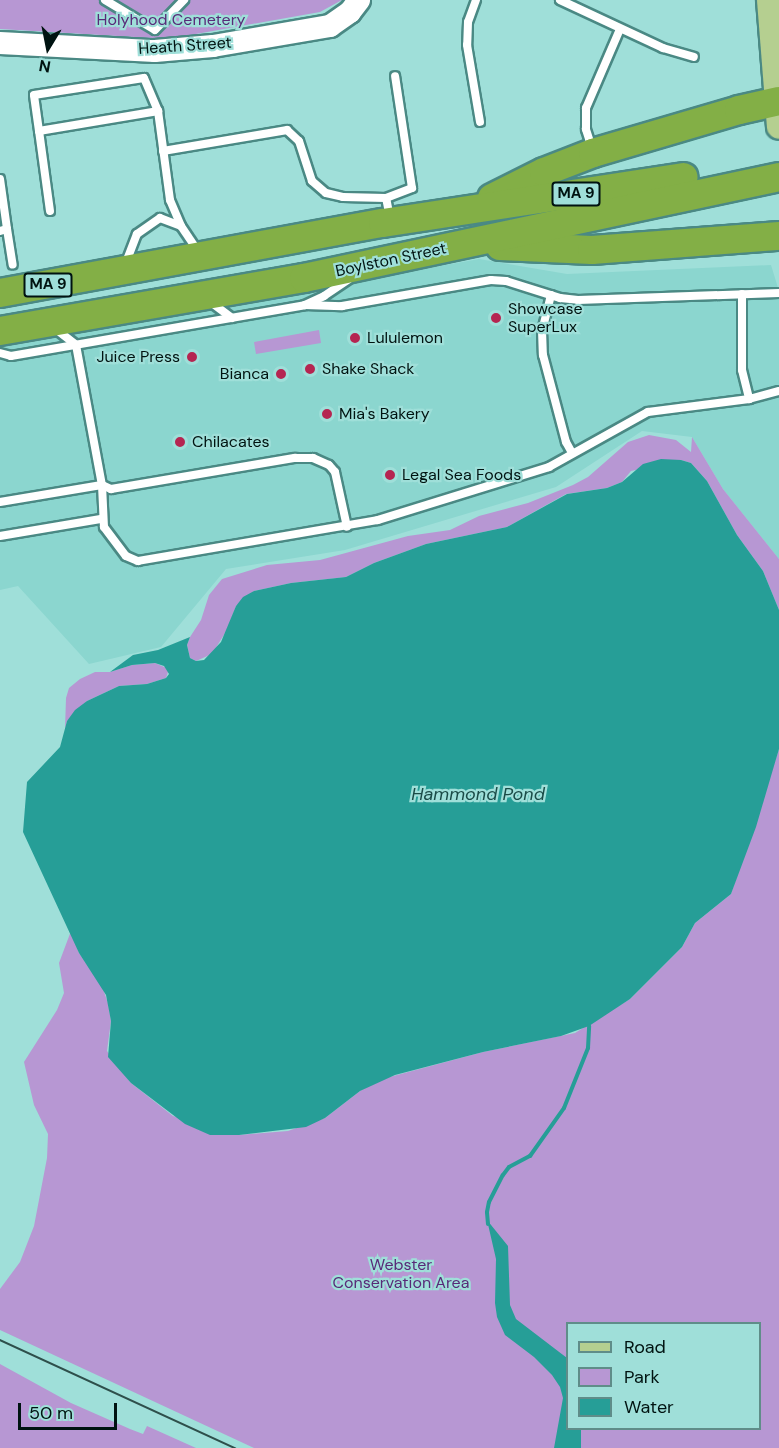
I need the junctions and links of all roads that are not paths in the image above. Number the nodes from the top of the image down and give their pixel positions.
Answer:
1 (105, 0) edge
2 (184, 0) edge
3 (358, 0) edge
4 (476, 0) edge
5 (560, 0) edge
6 (769, 0) edge
7 (620, 29) junction
8 (155, 41) junction
9 (0, 43) edge
10 (694, 57) dead end
11 (395, 76) dead end
12 (778, 110) edge
13 (158, 111) junction
14 (480, 122) dead end
15 (39, 131) junction
16 (164, 151) junction
17 (593, 153) junction
18 (774, 169) edge
19 (0, 179) edge
20 (388, 210) junction
21 (467, 210) junction
22 (50, 211) dead end
23 (181, 226) junction
24 (4, 230) edge
25 (779, 236) edge
26 (462, 244) junction
27 (202, 258) junction
28 (379, 262) junction
29 (13, 265) dead end
30 (122, 272) junction
31 (0, 293) edge
32 (779, 293) edge
33 (742, 294) junction
34 (551, 295) junction
35 (184, 300) junction
36 (304, 305) junction
37 (232, 318) junction
38 (34, 325) junction
39 (0, 331) edge
40 (76, 345) junction
41 (0, 353) edge
42 (779, 391) edge
43 (749, 399) junction
44 (572, 453) junction
45 (102, 485) junction
46 (0, 502) edge
47 (101, 519) junction
48 (346, 527) junction
49 (0, 536) edge

1 - 8 lane
2 - 8 lane
3 - 8 street, Heath Street
4 - 14 lane
5 - 7 lane
6 - 12 main road
7 - 10 lane
7 - 17 lane
8 - 9 street, Heath Street
11 - 20 lane
12 - 17 highway
13 - 15 lane
13 - 15 lane
13 - 16 lane
15 - 22 lane
16 - 20 lane
16 - 23 lane
17 - 21 highway
18 - 21 highway, Boylston Street / MA 9
18 - 26 highway, Boylston Street / MA 9
19 - 24 lane
20 - 21 highway, Boylston Street / MA 9
20 - 27 highway, Boylston Street / MA 9
23 - 27 lane
23 - 30 lane
24 - 29 lane
25 - 26 highway
26 - 28 highway, Boylston Street / MA 9
27 - 30 highway, Boylston Street / MA 9
28 - 35 highway, Boylston Street / MA 9
28 - 36 lane
30 - 31 highway, Boylston Street / MA 9
32 - 33 lane
33 - 34 lane
33 - 43 lane
34 - 36 lane
34 - 44 lane
35 - 37 lane
35 - 38 highway, Boylston Street / MA 9
36 - 37 lane
37 - 40 lane
38 - 39 highway, Boylston Street / MA 9
38 - 40 lane
40 - 41 lane
40 - 45 lane
42 - 43 lane
43 - 44 lane
44 - 48 lane
45 - 46 lane
45 - 47 lane
45 - 48 lane
47 - 48 lane
47 - 49 lane

